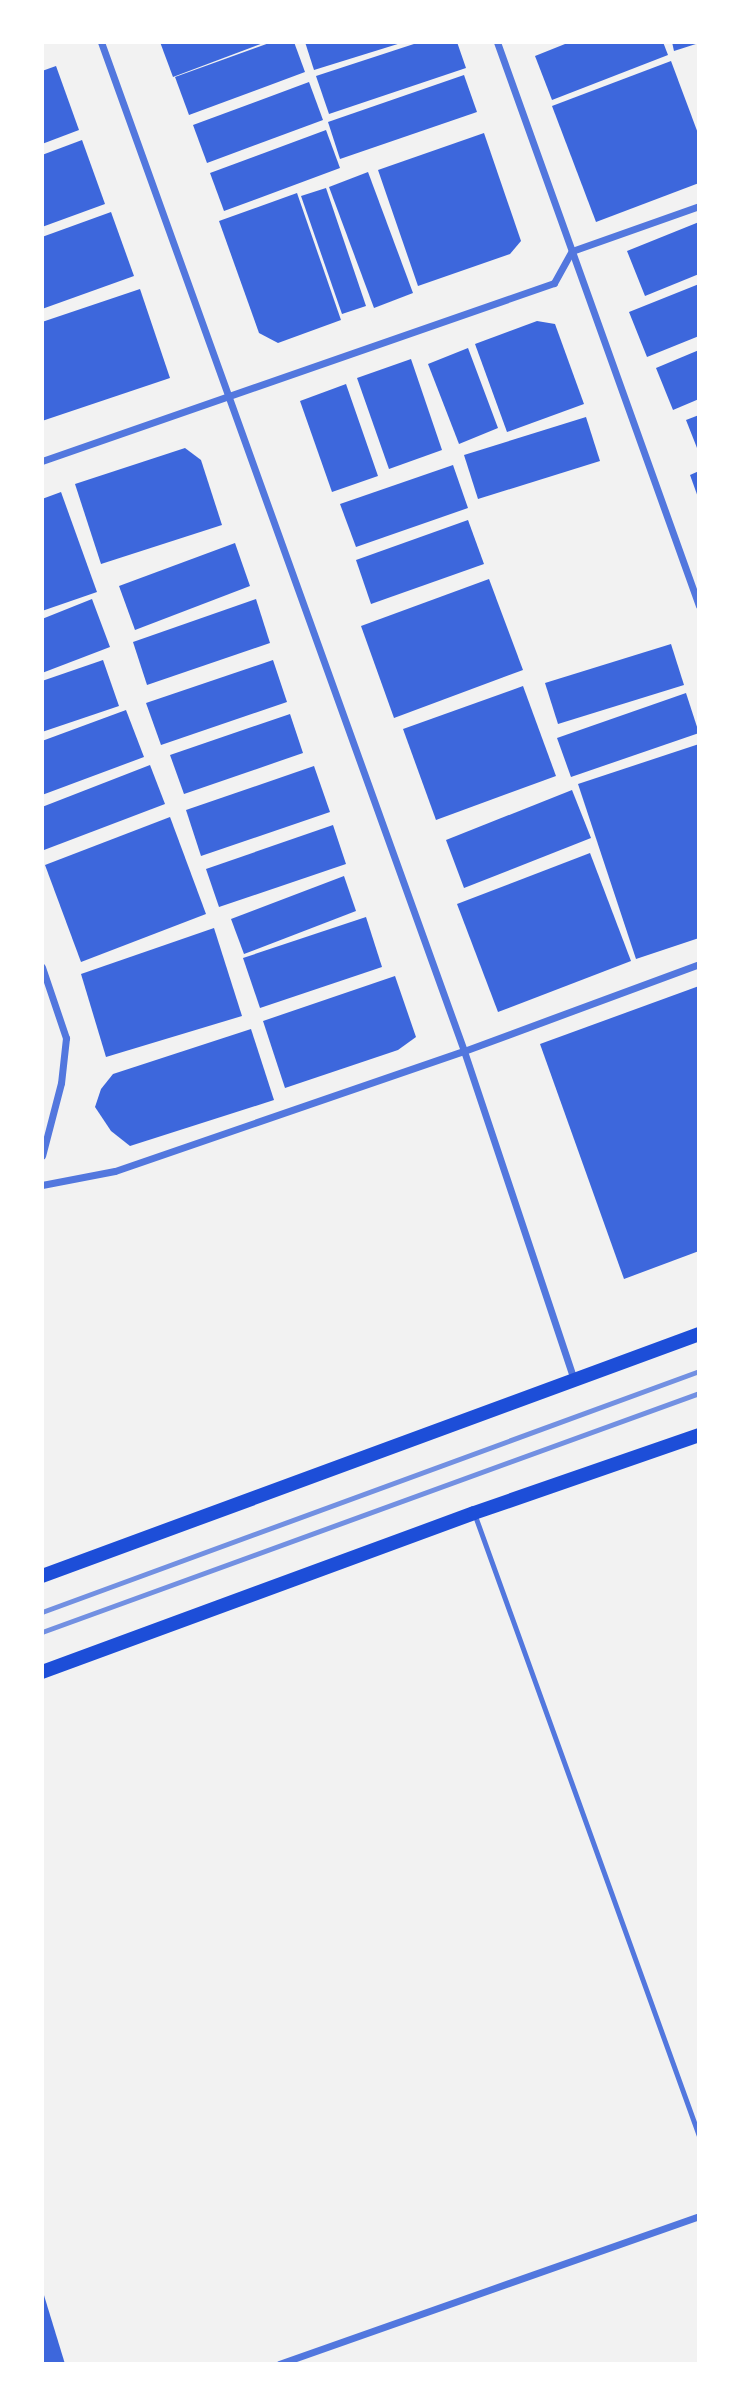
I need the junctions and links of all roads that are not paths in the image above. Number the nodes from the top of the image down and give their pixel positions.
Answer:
1 (101, 42) edge
2 (498, 42) edge
3 (699, 206) edge
4 (572, 251) junction
5 (227, 398) junction
6 (42, 461) edge
7 (699, 606) edge
8 (699, 964) edge
9 (42, 967) edge
10 (464, 1051) junction
11 (42, 1156) edge
12 (42, 1185) edge
13 (699, 1334) edge
14 (574, 1380) junction
15 (699, 1435) edge
16 (474, 1513) junction
17 (42, 1576) edge
18 (42, 1672) edge
19 (699, 2136) edge
20 (699, 2216) edge
21 (279, 2364) edge

1 - 5 street
2 - 4 street
3 - 4 street
4 - 5 street
4 - 7 street
5 - 6 street
5 - 10 street
8 - 10 street
9 - 11 street
10 - 12 street
10 - 14 street
13 - 14 main road
14 - 17 main road
15 - 16 main road
16 - 18 main road
16 - 19 lane
20 - 21 street

